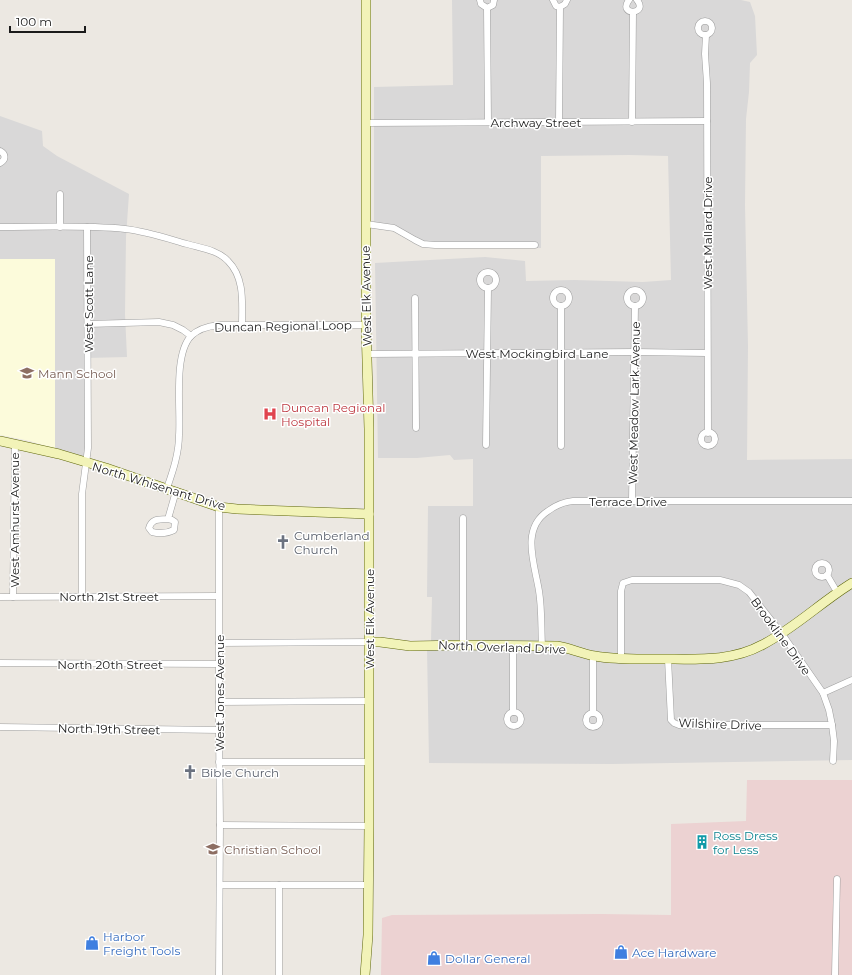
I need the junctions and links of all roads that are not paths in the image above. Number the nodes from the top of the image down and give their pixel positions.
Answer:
1 (366, 0) edge
2 (480, 0) edge
3 (494, 0) edge
4 (553, 0) edge
5 (567, 0) edge
6 (629, 0) edge
7 (637, 0) edge
8 (560, 7) junction
9 (487, 8) junction
10 (633, 12) junction
11 (706, 34) dead end
12 (707, 121) junction
13 (488, 122) junction
14 (559, 122) junction
15 (632, 122) junction
16 (366, 123) junction
17 (0, 151) edge
18 (0, 163) edge
19 (60, 194) dead end
20 (366, 224) junction
21 (0, 227) edge
22 (60, 227) junction
23 (87, 227) junction
24 (535, 246) dead end
25 (488, 288) dead end
26 (415, 298) dead end
27 (561, 306) dead end
28 (635, 306) dead end
29 (88, 324) junction
30 (242, 324) junction
31 (366, 325) junction
32 (191, 336) junction
33 (635, 352) junction
34 (487, 353) junction
35 (561, 353) junction
36 (707, 353) junction
37 (367, 354) junction
38 (416, 354) junction
39 (416, 428) dead end
40 (708, 432) dead end
41 (0, 441) edge
42 (15, 443) junction
43 (486, 445) dead end
44 (560, 446) dead end
45 (86, 463) junction
46 (172, 490) junction
47 (632, 501) junction
48 (852, 501) edge
49 (219, 506) junction
50 (369, 514) junction
51 (463, 518) dead end
52 (168, 519) dead end
53 (827, 575) dead end
54 (852, 582) edge
55 (837, 592) junction
56 (82, 596) junction
57 (218, 596) junction
58 (0, 597) edge
59 (14, 597) junction
60 (782, 634) junction
61 (368, 642) junction
62 (220, 643) junction
63 (463, 645) junction
64 (513, 645) junction
65 (542, 646) junction
66 (593, 656) junction
67 (621, 659) junction
68 (668, 659) junction
69 (0, 663) edge
70 (220, 664) junction
71 (852, 680) edge
72 (823, 693) junction
73 (368, 701) junction
74 (219, 702) junction
75 (513, 712) dead end
76 (593, 713) dead end
77 (832, 725) junction
78 (0, 728) edge
79 (219, 730) junction
80 (833, 761) dead end
81 (220, 762) junction
82 (369, 762) junction
83 (220, 825) junction
84 (369, 826) junction
85 (837, 879) dead end
86 (220, 885) junction
87 (279, 885) junction
88 (368, 885) junction
89 (219, 975) edge
90 (279, 975) edge
91 (366, 975) edge
92 (836, 975) edge

1 - 16 main road, West Elk Avenue
2 - 9 street
3 - 9 street
4 - 8 street
5 - 8 street
6 - 10 street
7 - 10 street
8 - 14 street
9 - 13 street
10 - 15 street
11 - 12 street, West Mallard Drive
12 - 15 street, Archway Street
12 - 36 street, West Mallard Drive
13 - 14 street, Archway Street
13 - 16 street, Archway Street
14 - 15 street, Archway Street
16 - 20 main road, West Elk Avenue
17 - 18 street
19 - 22 street
20 - 24 street
20 - 31 main road, West Elk Avenue
21 - 22 street
22 - 23 street
23 - 29 street, West Scott Lane
23 - 30 street
25 - 34 street
26 - 38 street
27 - 35 street
28 - 33 street, West Meadow Lark Avenue
29 - 32 street
29 - 45 street, West Scott Lane
30 - 31 street, Duncan Regional Loop
30 - 32 street, Duncan Regional Loop
31 - 37 main road, West Elk Avenue
32 - 46 street
33 - 35 street, West Mockingbird Lane
33 - 36 street, West Mockingbird Lane
33 - 47 street, West Meadow Lark Avenue
34 - 35 street, West Mockingbird Lane
34 - 38 street, West Mockingbird Lane
34 - 43 street
35 - 44 street
36 - 40 street, West Mallard Drive
37 - 38 street, West Mockingbird Lane
37 - 50 main road, West Elk Avenue
38 - 39 street
41 - 42 main road, North Whisenant Drive
42 - 45 main road, North Whisenant Drive
42 - 59 street, West Amhurst Avenue
45 - 46 main road, North Whisenant Drive
45 - 56 street, West Scott Lane
46 - 49 main road, North Whisenant Drive
46 - 52 street
47 - 48 street, Terrace Drive
47 - 65 street, Terrace Drive
49 - 50 main road, North Whisenant Drive
49 - 57 street, West Jones Avenue
50 - 61 main road, West Elk Avenue
51 - 63 street
53 - 55 street
54 - 55 main road, North Overland Drive
55 - 60 main road, North Overland Drive
56 - 57 street, North 21st Street
56 - 59 street, North 21st Street
57 - 62 street, West Jones Avenue
58 - 59 street, North 21st Street
60 - 67 street, Brookline Drive
60 - 68 main road, North Overland Drive
60 - 72 street, Brookline Drive
61 - 62 street
61 - 63 main road, North Overland Drive
61 - 73 main road, West Elk Avenue
62 - 70 street, West Jones Avenue
63 - 64 main road, North Overland Drive
64 - 65 main road, North Overland Drive
64 - 75 street
65 - 66 main road, North Overland Drive
66 - 67 main road, North Overland Drive
66 - 76 street
67 - 68 main road, North Overland Drive
68 - 77 street, Wilshire Drive
69 - 70 street, North 20th Street
70 - 74 street, West Jones Avenue
71 - 72 street
72 - 77 street, Brookline Drive
73 - 74 street
73 - 82 main road, West Elk Avenue
74 - 79 street, West Jones Avenue
77 - 80 street, Brookline Drive
78 - 79 street, North 19th Street
79 - 81 street, West Jones Avenue
81 - 82 street
81 - 83 street, West Jones Avenue
82 - 84 main road, West Elk Avenue
83 - 84 street
83 - 86 street, West Jones Avenue
84 - 88 main road, West Elk Avenue
85 - 92 street
86 - 87 street
86 - 89 street, West Jones Avenue
87 - 88 street
87 - 90 street
88 - 91 main road, West Elk Avenue

